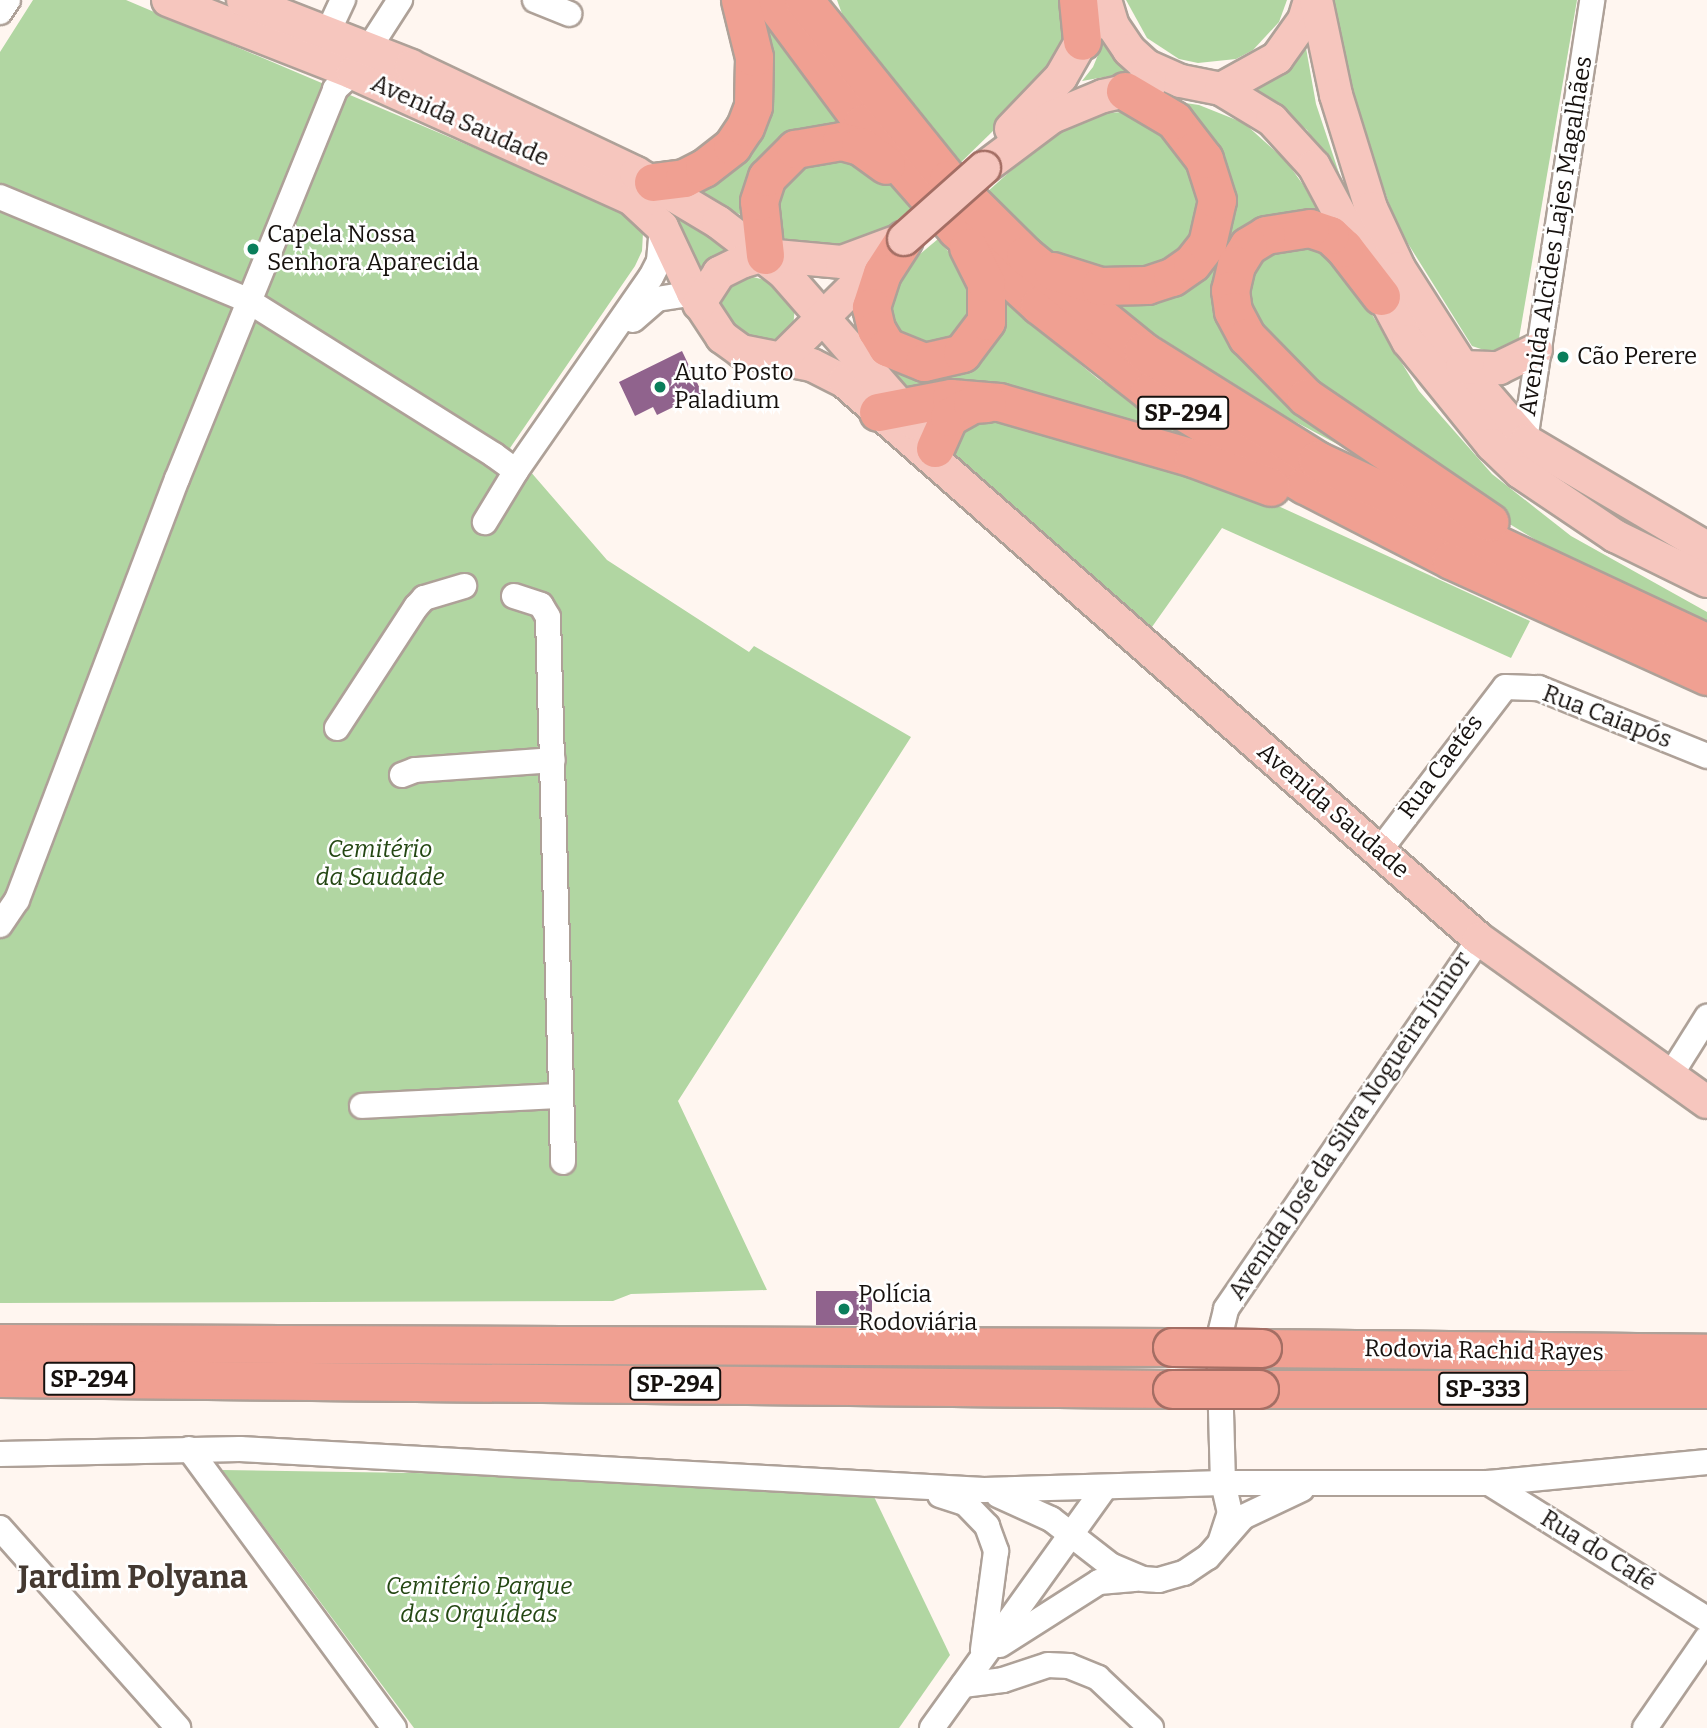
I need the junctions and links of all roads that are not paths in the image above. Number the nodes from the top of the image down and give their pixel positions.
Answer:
1 (8, 0) edge
2 (168, 0) edge
3 (243, 0) edge
4 (343, 0) edge
5 (400, 0) edge
6 (535, 0) edge
7 (740, 0) edge
8 (772, 0) edge
9 (804, 0) edge
10 (829, 0) edge
11 (1078, 0) edge
12 (1103, 0) edge
13 (1310, 0) edge
14 (1316, 0) edge
15 (1592, 0) edge
16 (0, 12) edge
17 (569, 15) dead end
18 (327, 34) junction
19 (1082, 41) junction
20 (360, 61) junction
21 (1181, 81) junction
22 (1221, 89) junction
23 (1125, 91) junction
24 (889, 110) junction
25 (984, 168) junction
26 (653, 182) junction
27 (919, 189) junction
28 (0, 197) edge
29 (662, 227) junction
30 (956, 229) junction
31 (904, 239) junction
32 (765, 255) junction
33 (1025, 255) junction
34 (850, 288) junction
35 (1381, 296) junction
36 (696, 298) junction
37 (247, 300) junction
38 (822, 321) junction
39 (612, 339) junction
40 (1536, 350) junction
41 (783, 357) junction
42 (1462, 367) junction
43 (885, 399) junction
44 (999, 402) junction
45 (1526, 441) junction
46 (935, 448) junction
47 (516, 471) junction
48 (1520, 472) junction
49 (976, 497) junction
50 (485, 522) dead end
51 (1707, 548) edge
52 (1451, 560) junction
53 (1707, 581) edge
54 (464, 586) dead end
55 (514, 596) dead end
56 (1660, 622) junction
57 (1707, 643) edge
58 (1707, 676) edge
59 (1505, 687) joint
60 (337, 728) dead end
61 (1707, 756) edge
62 (553, 760) junction
63 (402, 775) dead end
64 (1380, 850) junction
65 (0, 925) edge
66 (1479, 939) junction
67 (1707, 1017) edge
68 (1670, 1076) junction
69 (561, 1096) junction
70 (1707, 1101) edge
71 (362, 1106) dead end
72 (563, 1163) dead end
73 (0, 1343) edge
74 (1262, 1348) joint
75 (1707, 1353) edge
76 (0, 1378) edge
77 (1259, 1389) joint
78 (1707, 1389) edge
79 (189, 1449) junction
80 (0, 1454) edge
81 (1701, 1461) edge
82 (1223, 1483) junction
83 (1489, 1483) junction
84 (1314, 1485) junction
85 (923, 1489) junction
86 (984, 1490) junction
87 (1103, 1490) junction
88 (0, 1528) edge
89 (1071, 1536) junction
90 (1221, 1540) junction
91 (1143, 1579) junction
92 (1707, 1619) edge
93 (1707, 1638) edge
94 (982, 1657) junction
95 (962, 1685) junction
96 (178, 1728) edge
97 (394, 1728) edge
98 (932, 1728) edge
99 (1151, 1728) edge
100 (1645, 1728) edge

1 - 16 street
2 - 20 main road, Avenida Saudade
3 - 18 main road, Avenida Saudade
4 - 18 street
5 - 20 street
6 - 17 street
7 - 26 highway
8 - 27 highway, SP-294
9 - 24 highway, SP-294
10 - 24 highway
11 - 19 highway
12 - 19 main road
12 - 21 main road
13 - 22 main road
14 - 42 main road
15 - 40 street, Avenida Alcides Lajes Magalhães
18 - 20 main road, Avenida Saudade
19 - 25 main road
20 - 26 main road, Avenida Saudade
20 - 29 main road, Avenida Saudade
20 - 37 street
21 - 22 main road
21 - 23 main road
22 - 35 main road
23 - 25 main road
23 - 33 highway
24 - 33 highway, SP-294
25 - 31 main road, bridge
26 - 32 main road, Avenida Saudade
27 - 30 highway, SP-294
27 - 32 highway
28 - 37 street
29 - 36 main road, Avenida Saudade
29 - 39 street
30 - 31 highway
30 - 52 highway, SP-294
31 - 32 main road
31 - 34 main road
32 - 36 main road
32 - 38 main road
33 - 56 highway, SP-294
34 - 38 main road
34 - 43 main road
35 - 48 main road
35 - 56 highway
36 - 39 street
36 - 41 main road
37 - 47 street
37 - 65 street
38 - 41 main road
38 - 43 main road
39 - 47 street
40 - 42 main road
40 - 45 street, Avenida Alcides Lajes Magalhães
41 - 43 main road
42 - 45 main road
43 - 44 highway
43 - 46 main road
43 - 49 main road
44 - 46 highway
44 - 52 highway
45 - 48 street, Avenida Alcides Lajes Magalhães
45 - 51 main road
46 - 49 main road
47 - 50 street
48 - 53 main road
49 - 64 main road, Avenida Saudade
52 - 58 highway, SP-294
54 - 60 street
55 - 62 street
56 - 57 highway, SP-294
59 - 61 street, Rua Caiapós
59 - 64 street, Rua Caetés
62 - 63 street
62 - 69 street
64 - 66 main road, Avenida Saudade
66 - 68 main road, Avenida Saudade
66 - 82 street, Avenida José da Silva Nogueira Júnior
67 - 68 street
68 - 70 main road, Avenida Saudade
69 - 71 street
69 - 72 street
73 - 74 highway, SP-294, bridge
74 - 75 highway, Rodovia Rachid Rayes / SP-333
76 - 77 highway, SP-294, bridge
77 - 78 highway, Rodovia Rachid Rayes / SP-333
79 - 80 street
79 - 85 street
79 - 97 street
81 - 83 street
82 - 84 street
82 - 87 street
82 - 90 street, Avenida José da Silva Nogueira Júnior
83 - 84 street
83 - 92 street, Rua do Café
84 - 90 street
85 - 86 street
85 - 94 street
86 - 87 street
86 - 89 street
87 - 89 street
88 - 96 street
89 - 91 street
89 - 94 street
90 - 91 street
91 - 94 street
93 - 100 street
94 - 95 street
95 - 98 street
95 - 99 street

